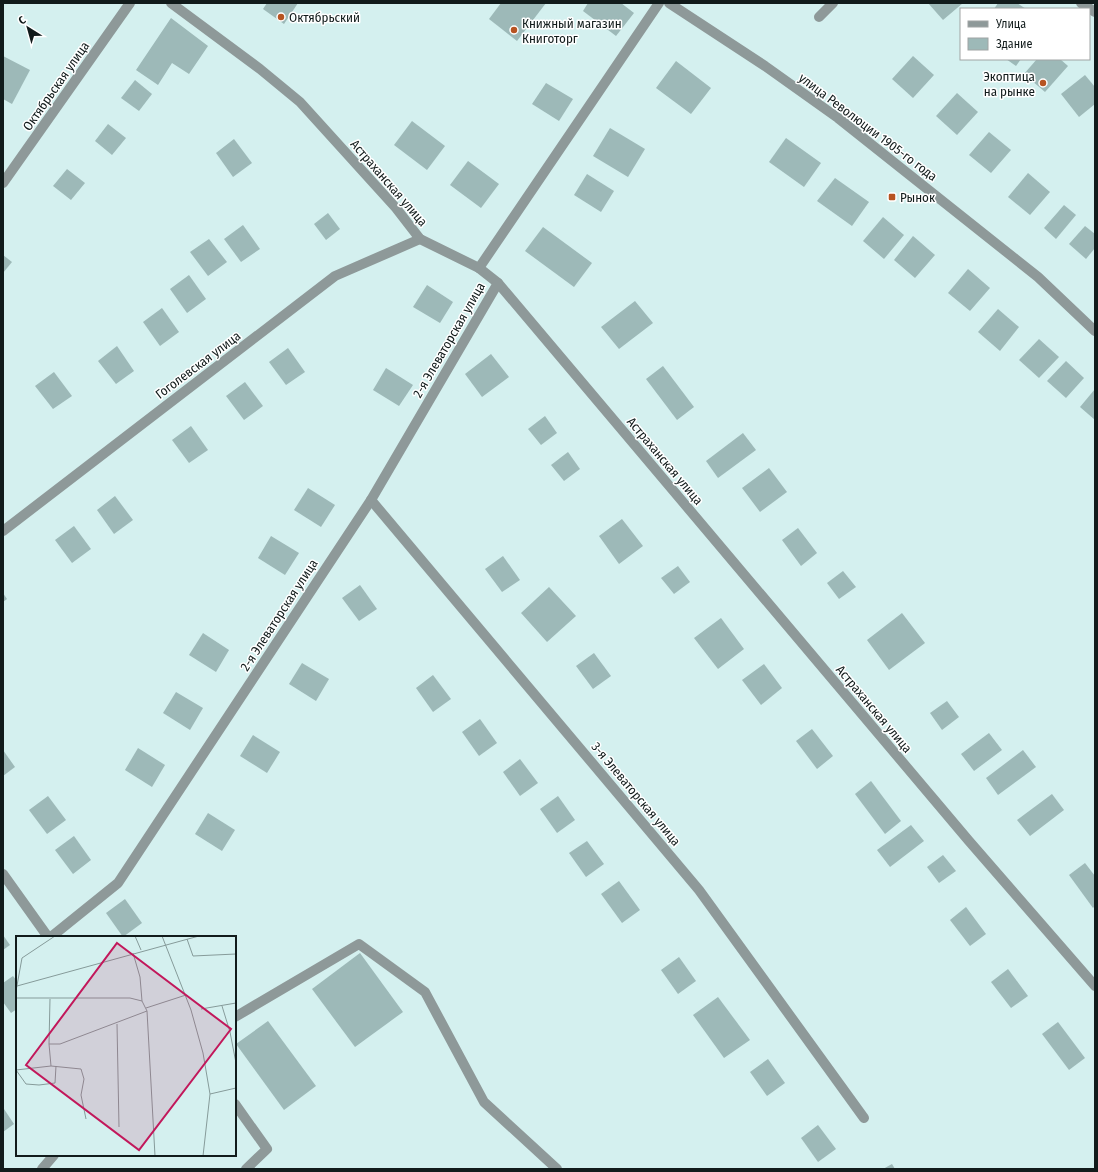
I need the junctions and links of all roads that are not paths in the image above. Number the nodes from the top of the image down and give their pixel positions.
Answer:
1 (130, 3) edge
2 (172, 3) edge
3 (659, 3) edge
4 (669, 3) edge
5 (833, 3) edge
6 (1081, 3) edge
7 (1094, 10) edge
8 (818, 17) dead end
9 (3, 183) edge
10 (420, 239) junction
11 (479, 268) junction
12 (498, 283) junction
13 (1095, 331) edge
14 (371, 500) junction
15 (3, 531) edge
16 (3, 874) edge
17 (47, 936) edge
18 (52, 936) edge
19 (1095, 986) edge
20 (236, 1016) edge
21 (236, 1105) edge
22 (864, 1118) dead end
23 (53, 1156) edge
24 (42, 1169) edge
25 (246, 1169) edge
26 (557, 1169) edge

1 - 9 street, Октябрьская улица
2 - 10 street, Астраханская улица
3 - 11 street, 2-я Элеваторская улица
4 - 13 street, улица Революции 1905-го года
5 - 8 street
6 - 7 street
10 - 11 street, Астраханская улица
10 - 15 street, Гоголевская улица
11 - 12 street, Астраханская улица
12 - 14 street, 2-я Элеваторская улица
12 - 19 street, Астраханская улица
14 - 18 street, 2-я Элеваторская улица
14 - 22 street, 3-я Элеваторская улица
16 - 17 street
20 - 26 street
21 - 25 street
23 - 24 street

